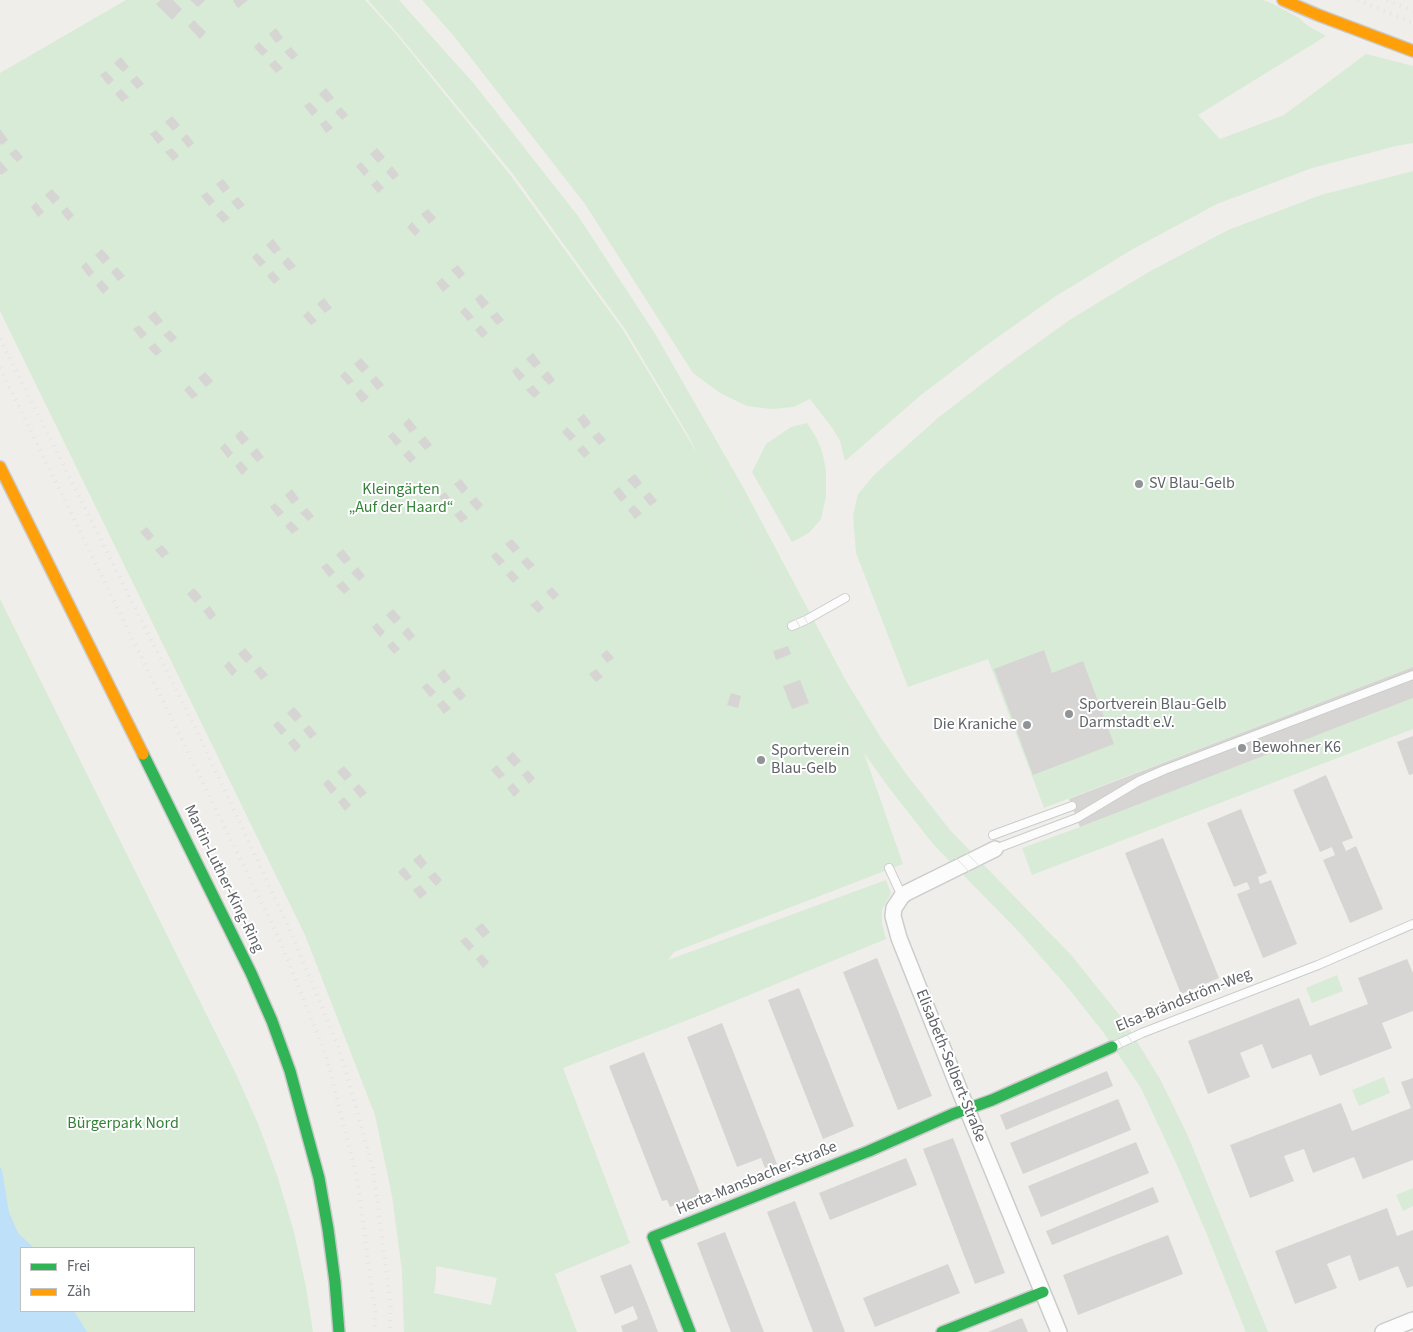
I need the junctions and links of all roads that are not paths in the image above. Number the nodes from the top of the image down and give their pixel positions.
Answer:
1 (1283, 0) edge
2 (1413, 51) edge
3 (0, 467) edge
4 (844, 598) dead end
5 (792, 626) dead end
6 (1413, 675) edge
7 (1072, 806) dead end
8 (994, 842) junction
9 (889, 868) dead end
10 (902, 896) junction
11 (1413, 924) edge
12 (1112, 1047) joint
13 (966, 1109) junction
14 (1043, 1292) junction
15 (1413, 1320) edge
16 (339, 1332) edge
17 (690, 1332) edge
18 (942, 1332) edge
19 (1059, 1332) edge
20 (1383, 1332) edge

1 - 2 main road
3 - 16 main road, Martin-Luther-King-Ring
4 - 5 lane
6 - 8 lane
7 - 8 lane
8 - 10 street
9 - 10 lane
10 - 13 street, Elisabeth-Selbert-Straße
11 - 12 lane, Elsa-Brändström-Weg
12 - 13 main road, Elsa-Brändström-Weg
13 - 14 street, Elisabeth-Selbert-Straße
13 - 17 main road, Herta-Mansbacher-Straße
14 - 18 main road
14 - 19 street, Elisabeth-Selbert-Straße
15 - 20 street

